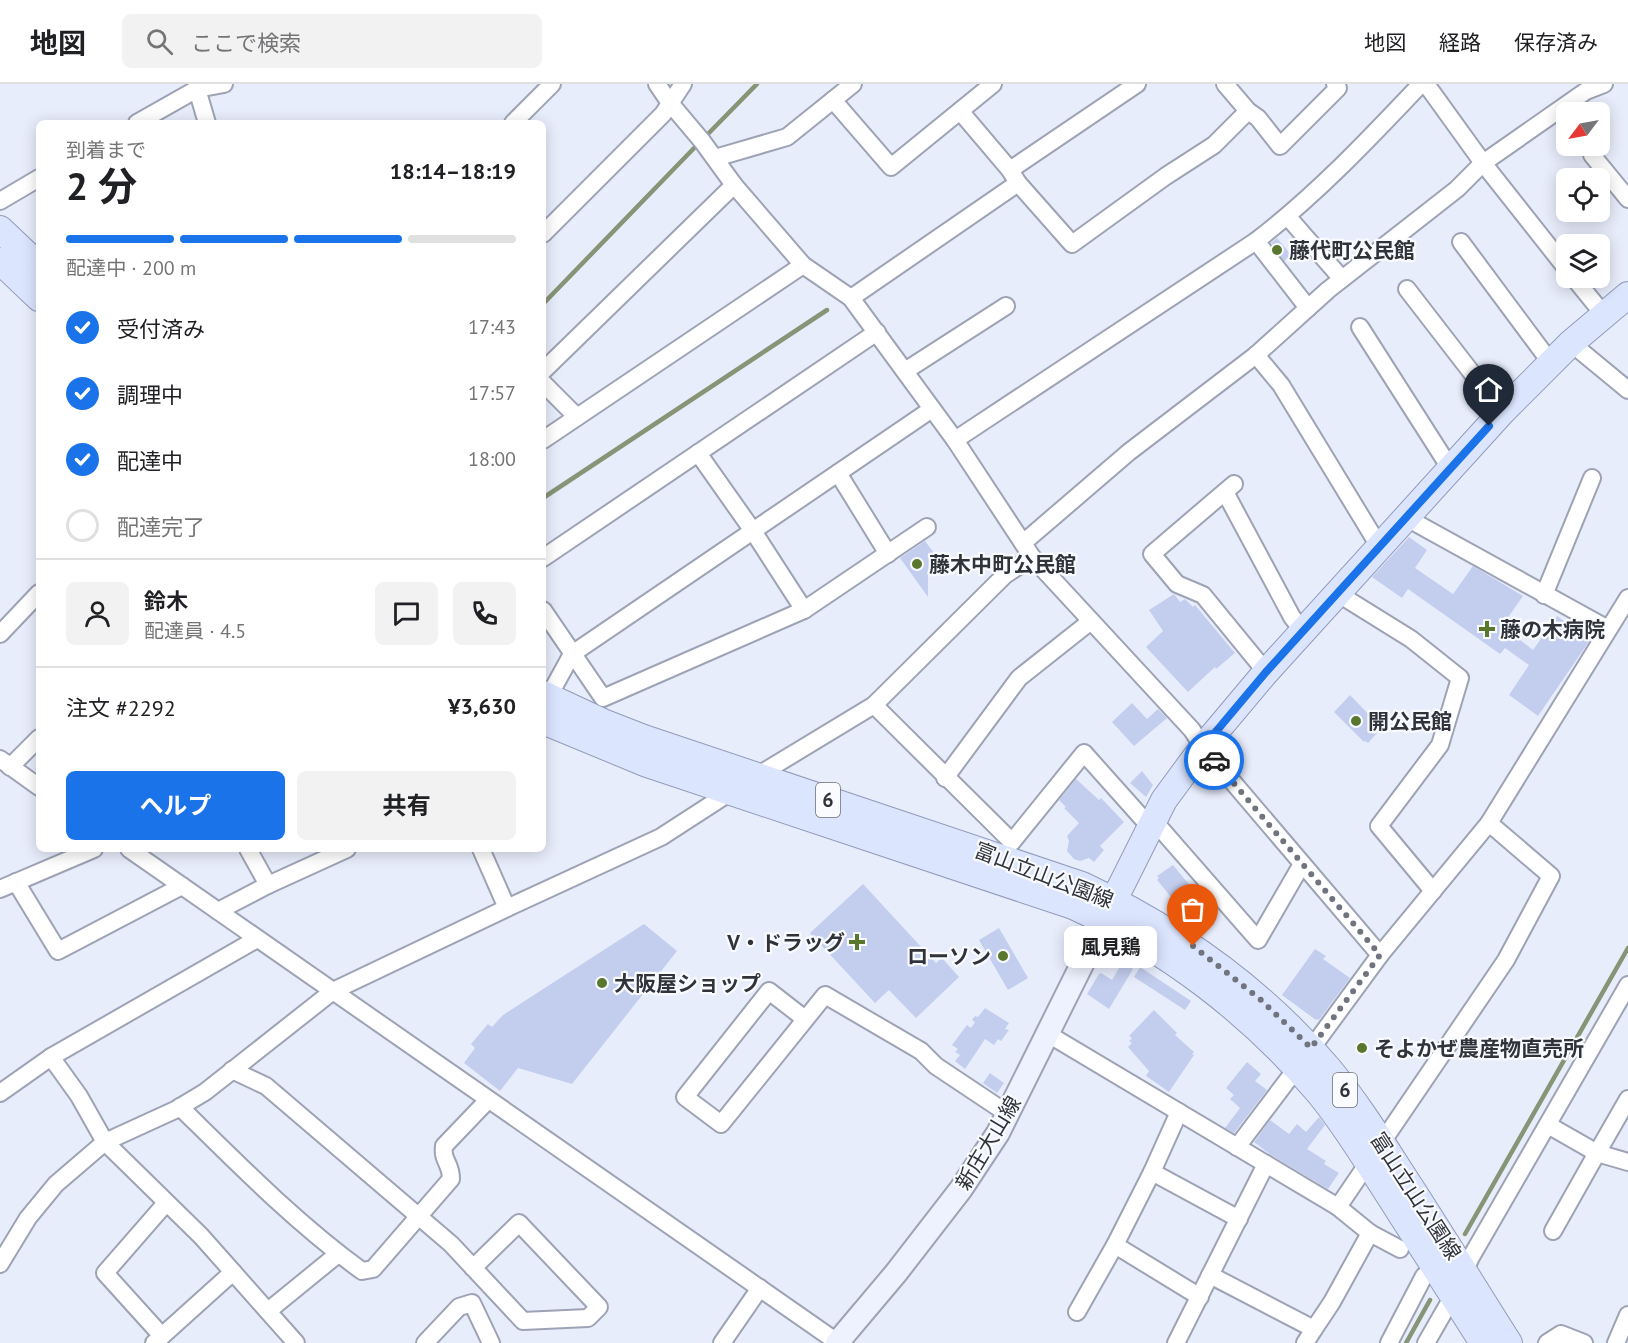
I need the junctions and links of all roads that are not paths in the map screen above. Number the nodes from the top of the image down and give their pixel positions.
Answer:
1 (224, 84) edge
2 (552, 84) edge
3 (657, 84) edge
4 (683, 84) edge
5 (853, 84) edge
6 (993, 84) edge
7 (1137, 84) edge
8 (1225, 84) edge
9 (1420, 84) edge
10 (1426, 84) edge
11 (1604, 84) edge
12 (1338, 85) edge
13 (1584, 87) edge
14 (197, 88) junction
15 (833, 100) junction
16 (670, 103) junction
17 (960, 111) junction
18 (1248, 111) junction
19 (141, 120) edge
20 (206, 120) edge
21 (516, 120) edge
22 (1593, 156) edge
23 (715, 158) junction
24 (1483, 163) junction
25 (1014, 177) junction
26 (36, 180) edge
27 (734, 185) junction
28 (1628, 199) edge
29 (0, 201) edge
30 (1288, 217) junction
31 (0, 229) edge
32 (546, 231) edge
33 (1256, 241) junction
34 (1461, 242) dead end
35 (1556, 255) edge
36 (0, 261) edge
37 (36, 263) edge
38 (803, 265) junction
39 (1342, 279) junction
40 (1582, 288) edge
41 (1407, 289) dead end
42 (36, 295) edge
43 (1628, 295) edge
44 (851, 298) junction
45 (1006, 306) dead end
46 (1308, 308) junction
47 (1604, 315) junction
48 (1360, 327) dead end
49 (877, 332) junction
50 (1571, 344) junction
51 (1256, 355) junction
52 (1551, 363) junction
53 (546, 368) edge
54 (905, 371) junction
55 (546, 386) edge
56 (1628, 390) edge
57 (932, 409) junction
58 (1502, 412) junction
59 (577, 417) junction
60 (546, 438) edge
61 (955, 440) junction
62 (698, 453) junction
63 (1450, 468) junction
64 (838, 473) junction
65 (1592, 478) dead end
66 (1405, 517) junction
67 (927, 527) dead end
68 (753, 531) junction
69 (1380, 546) junction
70 (1027, 550) junction
71 (888, 554) junction
72 (546, 556) edge
73 (1337, 593) junction
74 (1544, 595) junction
75 (36, 596) edge
76 (1627, 603) edge
77 (804, 610) junction
78 (546, 615) edge
79 (1091, 621) junction
80 (1608, 629) junction
81 (1303, 631) junction
82 (0, 634) edge
83 (572, 654) junction
84 (1266, 672) junction
85 (546, 700) edge
86 (546, 705) edge
87 (546, 705) edge
88 (874, 705) junction
89 (36, 740) edge
90 (1203, 747) junction
91 (5, 763) edge
92 (757, 776) junction
93 (945, 778) junction
94 (36, 785) edge
95 (732, 791) junction
96 (1489, 823) junction
97 (1152, 824) junction
98 (87, 852) edge
99 (133, 852) edge
100 (251, 852) edge
101 (340, 852) edge
102 (481, 852) edge
103 (1302, 864) junction
104 (16, 882) junction
105 (268, 885) junction
106 (182, 886) junction
107 (0, 889) edge
108 (1433, 891) junction
109 (507, 908) junction
110 (1109, 910) junction
111 (218, 911) junction
112 (257, 939) junction
113 (1380, 955) junction
114 (1628, 985) edge
115 (333, 991) junction
116 (805, 1019) junction
117 (1048, 1034) junction
118 (1311, 1048) junction
119 (51, 1057) junction
120 (1296, 1069) junction
121 (232, 1070) junction
122 (0, 1093) edge
123 (1628, 1099) edge
124 (488, 1100) junction
125 (180, 1107) junction
126 (1179, 1112) junction
127 (1008, 1114) junction
128 (1548, 1125) junction
129 (105, 1142) junction
130 (1237, 1147) junction
131 (1597, 1153) junction
132 (1375, 1154) junction
133 (1628, 1162) edge
134 (1266, 1164) junction
135 (1152, 1172) junction
136 (166, 1203) junction
137 (1338, 1207) junction
138 (418, 1217) junction
139 (1239, 1219) junction
140 (1553, 1231) dead end
141 (1370, 1233) junction
142 (1115, 1245) junction
143 (1400, 1249) dead end
144 (338, 1254) junction
145 (0, 1264) edge
146 (473, 1268) junction
147 (1464, 1271) junction
148 (233, 1272) junction
149 (1210, 1275) junction
150 (1424, 1276) dead end
151 (760, 1288) junction
152 (1453, 1296) junction
153 (1200, 1297) junction
154 (268, 1311) junction
155 (1077, 1312) dead end
156 (1628, 1315) edge
157 (1309, 1336) edge
158 (158, 1340) edge
159 (294, 1342) edge
160 (425, 1343) edge
161 (491, 1343) edge
162 (722, 1343) edge
163 (837, 1343) edge
164 (1176, 1343) edge
165 (1389, 1343) edge
166 (1426, 1343) edge
167 (1483, 1343) edge
168 (1509, 1343) edge
169 (1547, 1343) edge
170 (1584, 1343) edge
171 (1616, 1343) edge

1 - 14 street
2 - 21 street
3 - 16 street
4 - 16 street
5 - 15 street
6 - 17 street
7 - 25 street
8 - 18 street
9 - 30 street
10 - 24 street
11 - 13 street
12 - 18 street
13 - 24 street
14 - 19 street
14 - 20 street
15 - 17 street
15 - 23 street
16 - 23 street
16 - 32 street
17 - 25 street
18 - 25 street
22 - 28 street
23 - 27 street
24 - 35 street
24 - 39 street
25 - 44 street
26 - 29 street
27 - 38 street
27 - 53 street
30 - 33 street
30 - 39 street
31 - 37 main road
33 - 46 street
33 - 61 street
34 - 52 street
36 - 42 main road
38 - 44 street
38 - 59 street
39 - 46 street
40 - 47 street
41 - 58 street
43 - 47 main road
44 - 49 street
45 - 54 street
46 - 51 street
47 - 50 main road
48 - 63 street
49 - 54 street
49 - 62 street
50 - 52 main road
50 - 56 street
51 - 69 street
51 - 70 street
52 - 58 main road
54 - 57 street
55 - 59 street
57 - 61 street
57 - 64 street
58 - 63 main road
59 - 60 street
61 - 70 street
62 - 68 street
62 - 72 street
63 - 66 main road
64 - 68 street
64 - 71 street
65 - 74 street
66 - 69 main road
66 - 74 street
67 - 71 street
68 - 77 street
68 - 83 street
69 - 73 main road
70 - 79 street
70 - 88 street
71 - 77 street
73 - 81 main road
73 - 108 street
74 - 80 street
75 - 82 street
76 - 80 street
77 - 83 street
78 - 83 street
79 - 90 street
79 - 93 street
80 - 96 street
81 - 84 main road
81 - 84 street
83 - 85 street
84 - 90 main road
86 - 92 main road, 富山立山公園線 / 6
87 - 95 main road, 富山立山公園線 / 6
88 - 92 street
88 - 93 street
89 - 91 street
90 - 97 main road
90 - 103 street
91 - 94 street
92 - 95 street
92 - 110 main road, 富山立山公園線 / 6
93 - 97 street
95 - 109 street
95 - 110 main road, 富山立山公園線 / 6
96 - 108 street
96 - 132 street
97 - 103 street
97 - 110 main road
98 - 104 street
99 - 106 street
100 - 105 street
101 - 105 street
102 - 109 street
103 - 113 street
104 - 106 street
104 - 107 street
105 - 111 street
106 - 111 street
108 - 113 street
109 - 115 street
110 - 117 main road, 新庄大山線
110 - 118 main road, 富山立山公園線 / 6
110 - 120 main road, 富山立山公園線 / 6
111 - 112 street
112 - 115 street
112 - 119 street
113 - 118 street
114 - 128 street
115 - 121 street
115 - 124 street
116 - 116 street
116 - 127 street
117 - 126 street
117 - 127 main road, 新庄大山線
118 - 132 main road, 富山立山公園線 / 6
119 - 122 street
119 - 129 street
120 - 130 street
120 - 132 main road, 富山立山公園線 / 6
121 - 125 street
121 - 138 street
123 - 131 street
124 - 138 street
124 - 151 street
125 - 129 street
125 - 144 street
126 - 130 street
126 - 135 street
127 - 163 main road, 新庄大山線
128 - 131 street
128 - 147 street
129 - 136 street
129 - 145 street
130 - 134 street
131 - 133 street
131 - 140 street
132 - 137 street
132 - 147 main road, 富山立山公園線 / 6
132 - 152 main road, 富山立山公園線 / 6
134 - 137 street
134 - 139 street
135 - 139 street
135 - 142 street
136 - 148 street
136 - 158 street
137 - 141 street
138 - 144 street
138 - 146 street
139 - 149 street
141 - 143 street
141 - 157 street
142 - 153 street
142 - 155 street
144 - 154 street
146 - 146 street
147 - 152 street
147 - 168 main road, 富山立山公園線 / 6
148 - 154 street
148 - 158 street
149 - 153 street
149 - 157 street
150 - 165 street
151 - 162 street
151 - 163 street
152 - 166 street
152 - 167 main road, 富山立山公園線 / 6
153 - 164 street
154 - 159 street
156 - 171 street
160 - 161 street
169 - 170 street

